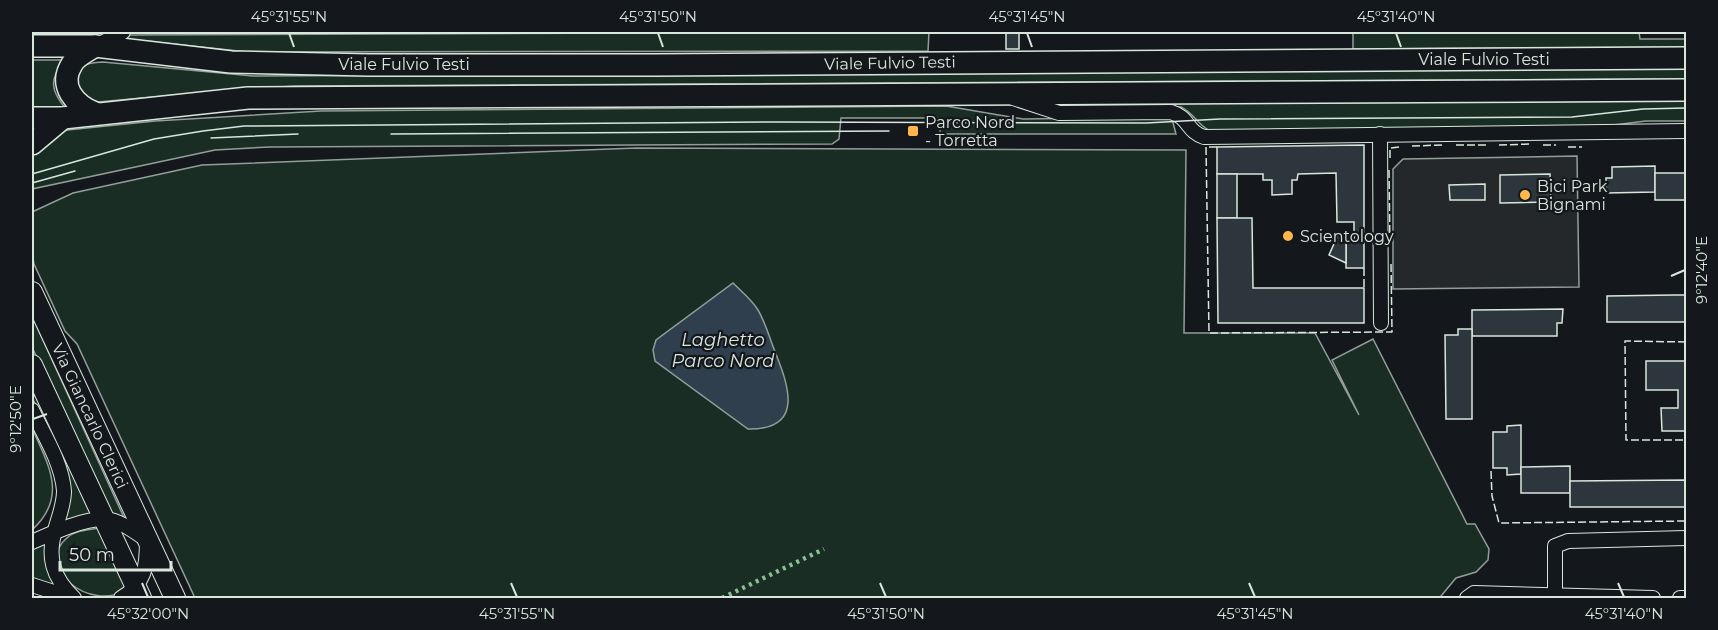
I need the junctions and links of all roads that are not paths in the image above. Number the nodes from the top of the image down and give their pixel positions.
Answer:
1 (77, 32) edge
2 (123, 32) edge
3 (32, 46) edge
4 (95, 46) junction
5 (1686, 58) edge
6 (1686, 90) edge
7 (999, 94) junction
8 (95, 113) junction
9 (32, 118) edge
10 (63, 118) junction
11 (1686, 131) edge
12 (1380, 134) junction
13 (32, 144) edge
14 (32, 292) edge
15 (1381, 323) dead end
16 (32, 365) edge
17 (32, 410) edge
18 (104, 519) junction
19 (54, 531) junction
20 (1686, 538) edge
21 (147, 540) junction
22 (32, 542) edge
23 (32, 585) edge
24 (133, 595) edge
25 (1555, 595) junction
26 (73, 598) edge
27 (175, 598) edge
28 (1467, 598) edge
29 (1653, 598) edge
30 (1680, 598) edge
31 (1686, 598) edge

1 - 4 main road
2 - 4 street, Viale Fulvio Testi
3 - 4 main road, Viale Fulvio Testi
4 - 5 main road, Viale Fulvio Testi
4 - 8 main road
6 - 7 main road, Viale Fulvio Testi
7 - 8 main road, Viale Fulvio Testi
7 - 12 street, Viale Fulvio Testi
8 - 10 main road, Viale Fulvio Testi
9 - 10 main road, Viale Fulvio Testi
10 - 13 main road
11 - 12 street, Viale Fulvio Testi
12 - 15 street
14 - 21 street, Via Giancarlo Clerici
16 - 18 street, Via Giancarlo Clerici
17 - 19 street
18 - 19 street
18 - 21 street
18 - 24 street, Via Giancarlo Clerici
19 - 22 street
19 - 26 street
20 - 25 street
21 - 24 street, Via Giancarlo Clerici
21 - 27 street, Via Giancarlo Clerici
23 - 26 street
25 - 28 street
25 - 29 street
30 - 31 street

